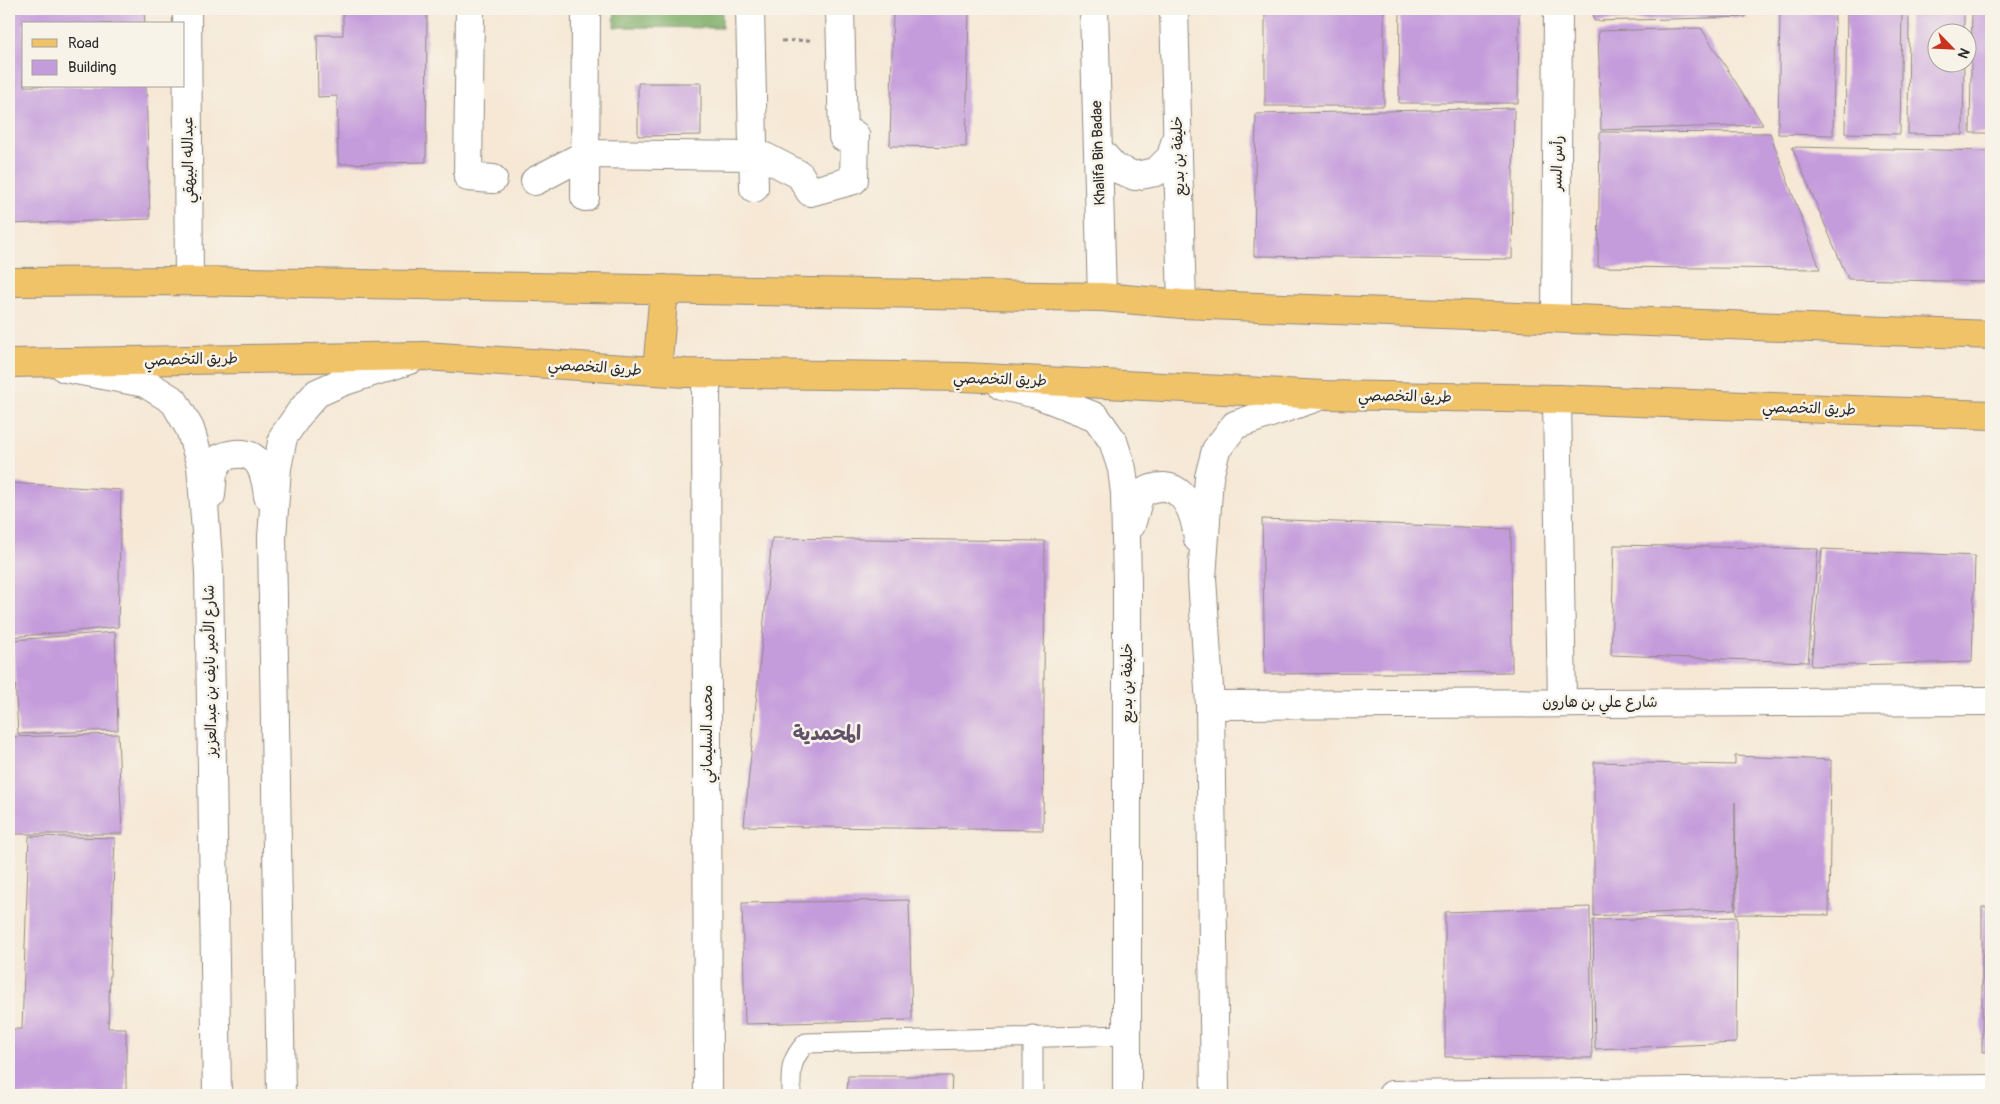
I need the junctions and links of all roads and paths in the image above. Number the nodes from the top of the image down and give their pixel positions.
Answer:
1 (187, 9) edge
2 (470, 9) edge
3 (586, 9) edge
4 (750, 9) edge
5 (840, 9) edge
6 (1094, 9) edge
7 (1174, 9) edge
8 (1558, 9) edge
9 (835, 39) junction
10 (762, 41) junction
11 (1177, 137) junction
12 (1098, 149) junction
13 (586, 154) junction
14 (753, 156) junction
15 (493, 179) dead end
16 (535, 181) dead end
17 (754, 188) dead end
18 (585, 197) dead end
19 (189, 281) junction
20 (9, 282) edge
21 (664, 289) junction
22 (1102, 297) junction
23 (1182, 304) junction
24 (1556, 318) junction
25 (1991, 335) edge
26 (424, 356) junction
27 (20, 362) edge
28 (657, 371) junction
29 (706, 373) junction
30 (964, 377) junction
31 (1324, 395) junction
32 (1557, 399) junction
33 (1991, 415) edge
34 (272, 537) junction
35 (208, 554) junction
36 (1202, 578) junction
37 (1127, 584) junction
38 (1991, 701) edge
39 (1562, 703) junction
40 (1210, 705) junction
41 (1126, 1035) junction
42 (1033, 1036) junction
43 (1991, 1089) edge
44 (1814, 1094) edge
45 (216, 1095) edge
46 (281, 1095) edge
47 (708, 1095) edge
48 (791, 1095) edge
49 (1033, 1095) edge
50 (1127, 1095) edge
51 (1215, 1095) edge
52 (1392, 1095) edge

1 - 19 street, عبدالله البيهقي
2 - 15 street
3 - 13 street
4 - 10 street
5 - 9 street
6 - 12 street, Khalifa Bin Badae
7 - 11 street, خليفة بن بديع
8 - 24 street, رأس السر
9 - 10 path
9 - 14 street
10 - 14 street
11 - 12 street
11 - 23 street, خليفة بن بديع
12 - 22 street, Khalifa Bin Badae
13 - 14 street
13 - 16 street
13 - 18 street
14 - 17 street
19 - 20 main road
19 - 21 main road
21 - 22 main road
21 - 28 main road
22 - 23 main road
23 - 24 main road
24 - 25 main road
26 - 27 main road, طريق التخصصي
26 - 28 main road, طريق التخصصي
26 - 34 street
27 - 35 street, شارع الأمير نايف بن عبدالعزيز
28 - 29 main road, طريق التخصصي
29 - 30 main road, طريق التخصصي
29 - 47 street, محمد السليماني
30 - 31 main road, طريق التخصصي
30 - 37 street, خليفة بن بديع
31 - 32 main road, طريق التخصصي
31 - 36 street
32 - 33 main road, طريق التخصصي
32 - 39 street
34 - 35 street
34 - 46 street
35 - 45 street, شارع الأمير نايف بن عبدالعزيز
36 - 37 street
36 - 40 street
37 - 41 street, خليفة بن بديع
38 - 39 street, شارع علي بن هارون
39 - 40 street, شارع علي بن هارون
40 - 51 street
41 - 42 lane
41 - 50 street, خليفة بن بديع
42 - 48 lane
42 - 49 lane
43 - 44 street
44 - 52 street

